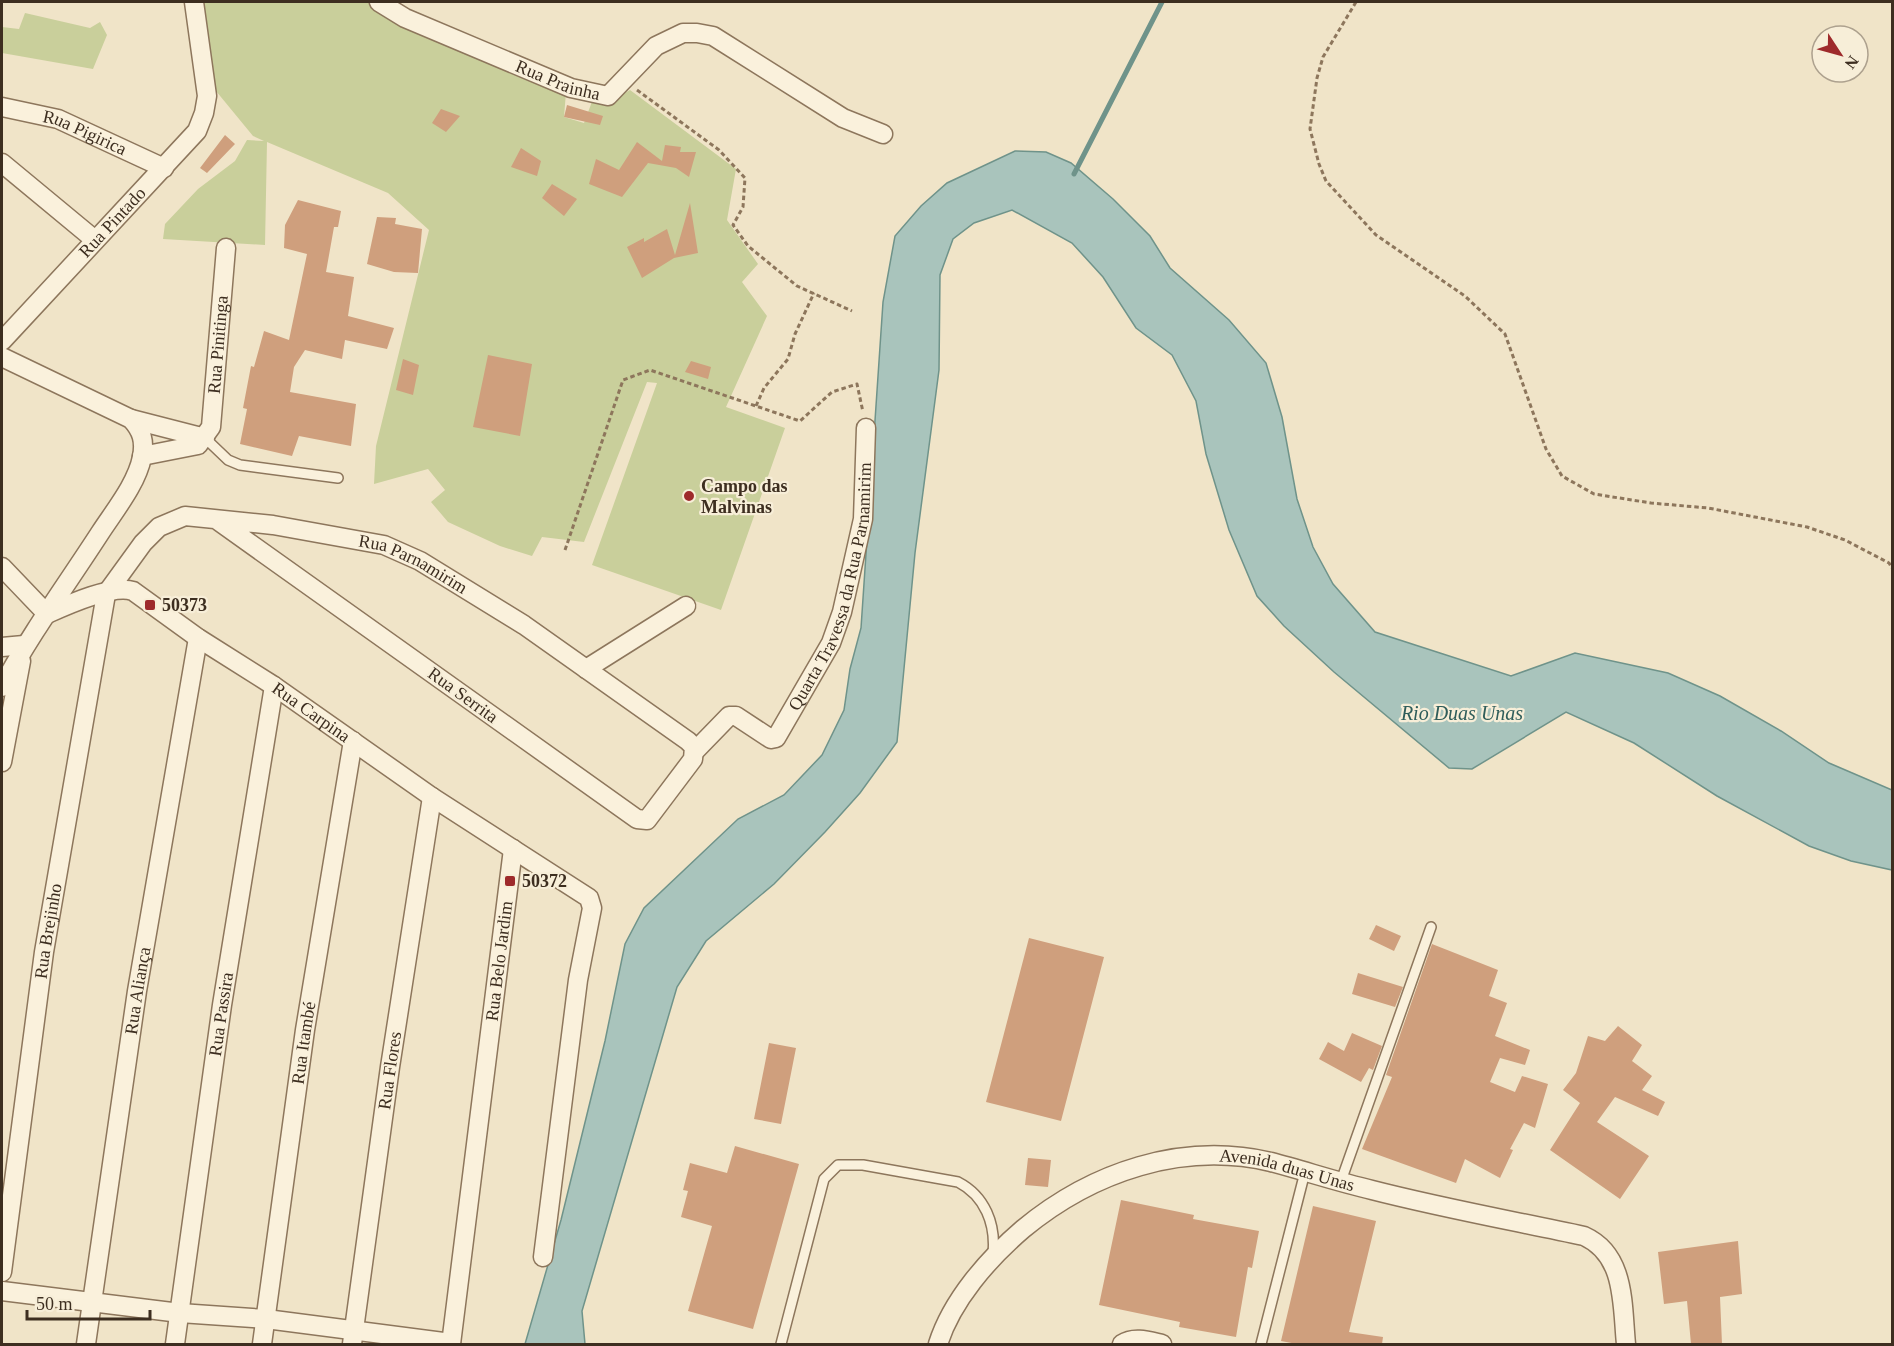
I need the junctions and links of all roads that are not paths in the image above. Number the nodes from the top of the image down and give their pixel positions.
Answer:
1 (194, 2) edge
2 (379, 2) edge
3 (2, 107) edge
4 (883, 134) dead end
5 (2, 163) edge
6 (164, 168) junction
7 (95, 240) junction
8 (226, 248) dead end
9 (2, 341) edge
10 (2, 357) edge
11 (131, 419) junction
12 (866, 428) road end
13 (205, 438) junction
14 (142, 456) junction
15 (338, 478) dead end
16 (217, 519) junction
17 (2, 567) edge
18 (106, 594) junction
19 (686, 606) dead end
20 (47, 614) junction
21 (198, 638) junction
22 (24, 645) junction
23 (2, 647) edge
24 (586, 669) junction
25 (274, 686) junction
26 (2, 687) edge
27 (353, 741) junction
28 (694, 755) junction
29 (2, 762) edge
30 (432, 796) junction
31 (513, 849) junction
32 (1431, 927) dead end
33 (1305, 1172) junction
34 (1341, 1182) junction
35 (543, 1257) dead end
36 (993, 1259) junction
37 (2, 1272) edge
38 (2, 1291) edge
39 (93, 1302) junction
40 (180, 1313) junction
41 (266, 1319) junction
42 (354, 1337) edge
43 (86, 1344) edge
44 (175, 1344) edge
45 (262, 1344) edge
46 (451, 1344) edge
47 (781, 1344) edge
48 (938, 1344) edge
49 (1122, 1344) edge
50 (1162, 1344) edge
51 (1261, 1344) edge
52 (1626, 1344) edge

1 - 6 street, Rua Pintado
2 - 4 street, Rua Prainha
3 - 6 street, Rua Pigirica
5 - 7 street
6 - 7 street, Rua Pintado
7 - 9 street, Rua Pintado
8 - 13 street, Rua Pinitinga
10 - 11 street
11 - 13 street
11 - 14 street
12 - 28 street, Quarta Travessa da Rua Parnamirim
13 - 14 street
13 - 15 lane
14 - 20 street
16 - 18 street, Rua Parnamirim
16 - 24 street, Rua Parnamirim
16 - 28 street, Rua Serrita
17 - 20 street
18 - 20 street, Rua Carpina
18 - 21 street, Rua Carpina
18 - 37 street, Rua Brejinho
19 - 24 street
20 - 22 street
21 - 25 street, Rua Carpina
21 - 39 street, Rua Aliança
22 - 23 street
22 - 26 street
22 - 29 street
24 - 28 street, Rua Parnamirim
25 - 27 street, Rua Carpina
25 - 40 street, Rua Passira
27 - 30 street, Rua Carpina
27 - 41 street, Rua Itambé
30 - 31 street, Rua Carpina
30 - 42 street, Rua Flores
31 - 35 street
31 - 46 street, Rua Belo Jardim
32 - 34 lane
33 - 34 street, Avenida duas Unas
33 - 36 street, Avenida duas Unas
33 - 51 lane
34 - 52 street, Avenida duas Unas
36 - 47 lane
36 - 48 street, Avenida duas Unas
38 - 39 street
39 - 40 street
39 - 43 street, Rua Aliança
40 - 41 street
40 - 44 street, Rua Passira
41 - 42 street
41 - 45 street, Rua Itambé
42 - 46 street
49 - 50 street

